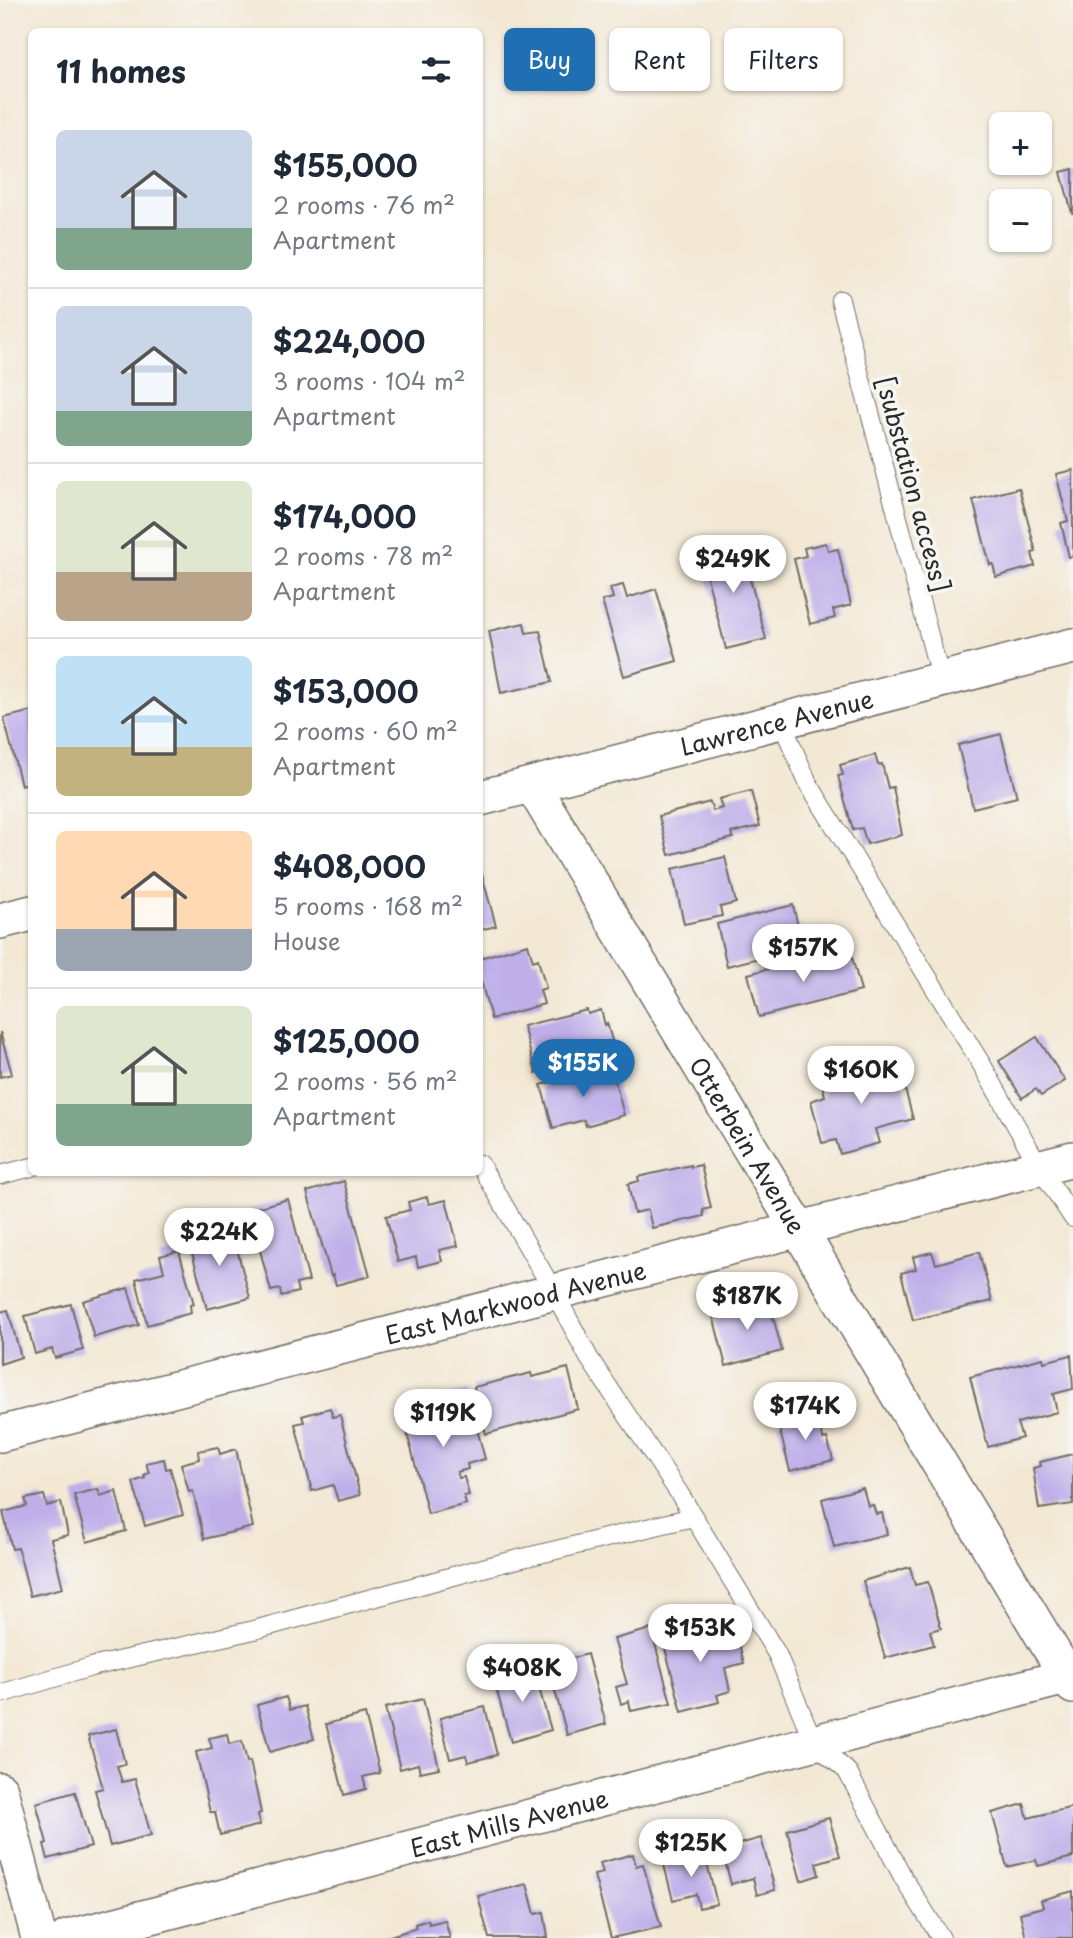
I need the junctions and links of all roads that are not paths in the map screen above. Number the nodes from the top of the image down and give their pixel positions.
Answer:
1 (840, 300) dead end
2 (1073, 646) edge
3 (941, 680) junction
4 (781, 721) junction
5 (532, 785) junction
6 (483, 797) edge
7 (28, 914) edge
8 (0, 921) edge
9 (1057, 1164) edge
10 (28, 1168) edge
11 (483, 1169) edge
12 (0, 1175) edge
13 (1073, 1217) edge
14 (798, 1230) junction
15 (554, 1292) junction
16 (0, 1434) edge
17 (693, 1517) junction
18 (1071, 1679) edge
19 (0, 1695) edge
20 (814, 1743) junction
21 (0, 1790) edge
22 (38, 1938) edge
23 (67, 1938) edge
24 (941, 1938) edge

1 - 3 lane, [substation access]
2 - 3 street, Lawrence Avenue
3 - 4 street, Lawrence Avenue
4 - 5 street, Lawrence Avenue
4 - 9 lane
5 - 6 street, Lawrence Avenue
5 - 14 street, Otterbein Avenue
7 - 8 street
9 - 13 lane
9 - 14 street, East Markwood Avenue
10 - 12 lane
11 - 15 lane
14 - 15 street, East Markwood Avenue
14 - 18 street, Otterbein Avenue
15 - 16 street, East Markwood Avenue
15 - 17 lane
17 - 19 lane
17 - 20 lane
18 - 20 street, East Mills Avenue
20 - 23 street, East Mills Avenue
20 - 24 lane
21 - 22 street

